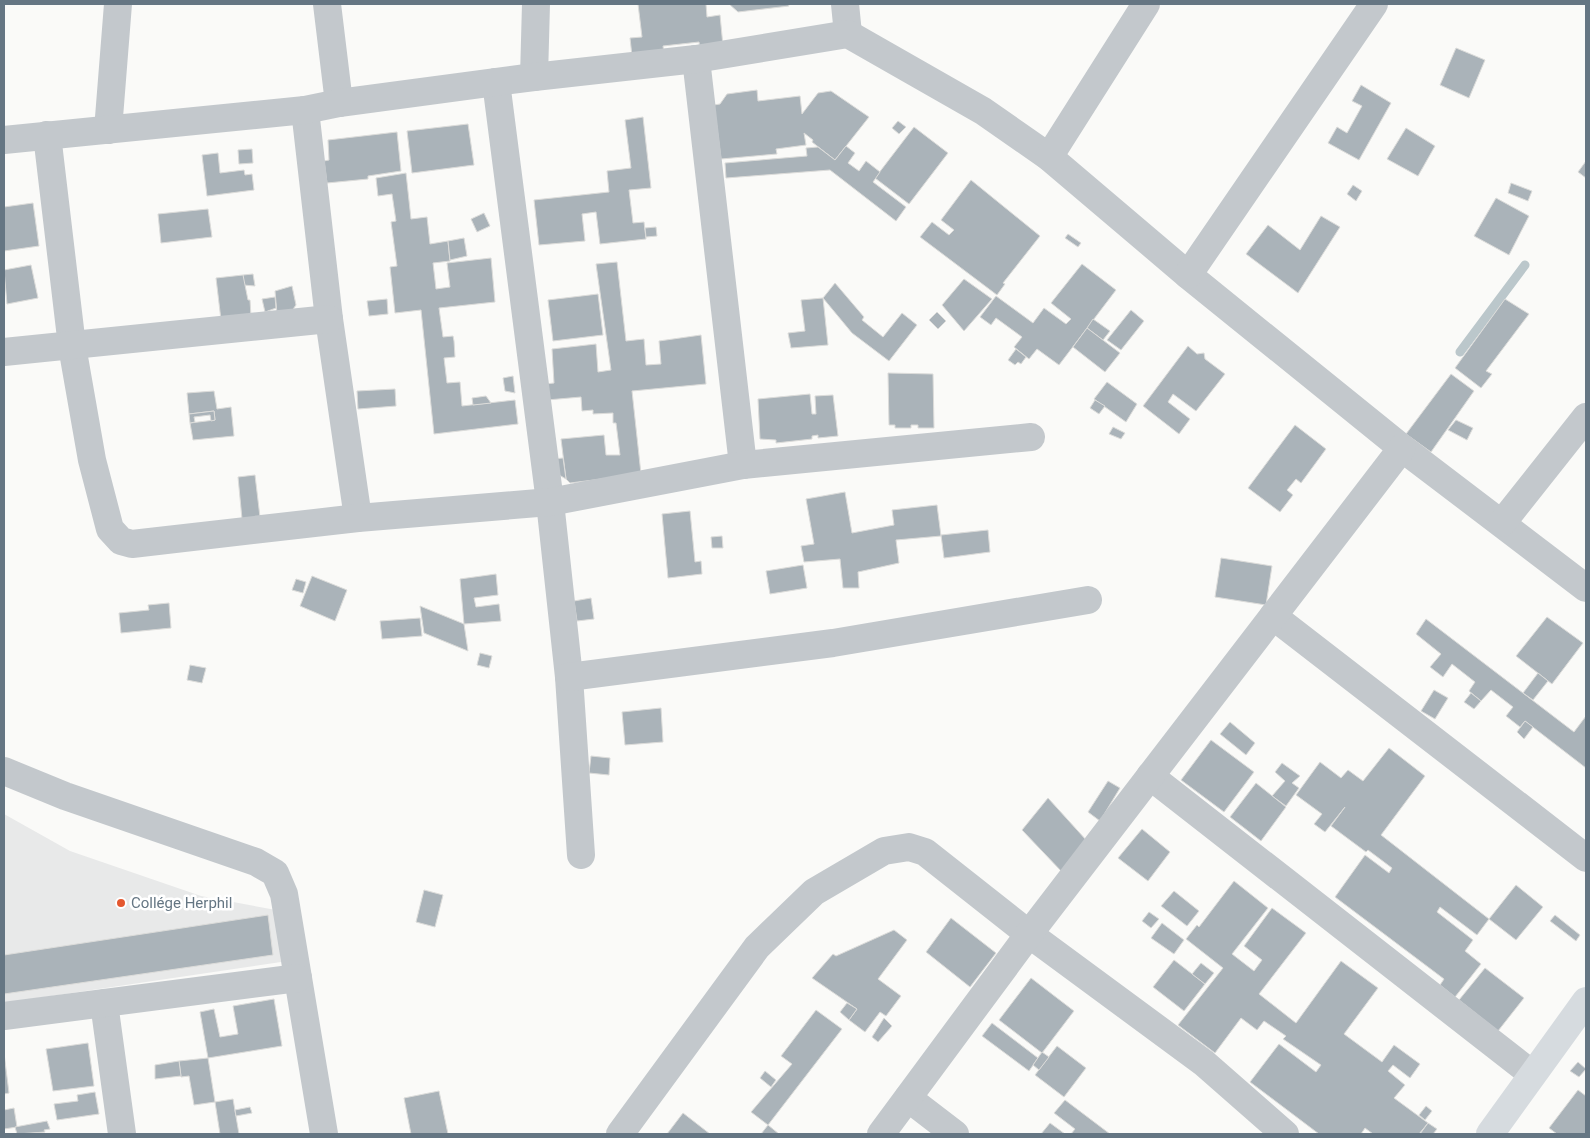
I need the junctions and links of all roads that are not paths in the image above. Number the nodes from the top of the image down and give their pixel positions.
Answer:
1 (118, 4) edge
2 (326, 4) edge
3 (536, 4) edge
4 (844, 4) edge
5 (1146, 4) edge
6 (1374, 4) edge
7 (848, 34) junction
8 (696, 59) junction
9 (534, 77) junction
10 (496, 82) junction
11 (339, 103) junction
12 (305, 110) junction
13 (108, 130) junction
14 (47, 135) junction
15 (4, 140) edge
16 (1048, 157) junction
17 (1188, 275) junction
18 (328, 319) junction
19 (72, 346) junction
20 (4, 352) edge
21 (1586, 417) edge
22 (1031, 437) dead end
23 (1402, 448) junction
24 (743, 464) junction
25 (550, 502) junction
26 (358, 518) junction
27 (1502, 523) junction
28 (1586, 588) edge
29 (1088, 600) dead end
30 (1273, 616) junction
31 (569, 677) junction
32 (4, 771) edge
33 (1150, 776) junction
34 (581, 855) dead end
35 (1586, 858) edge
36 (1029, 934) junction
37 (298, 978) junction
38 (1586, 1001) edge
39 (104, 1003) junction
40 (4, 1016) edge
41 (1532, 1074) junction
42 (908, 1098) junction
43 (624, 1133) edge
44 (122, 1134) edge
45 (324, 1134) edge
46 (881, 1134) edge
47 (955, 1134) edge
48 (1285, 1134) edge
49 (1490, 1134) edge

1 - 13 street
2 - 11 street
3 - 9 street
4 - 7 street
5 - 16 street
6 - 17 street
7 - 8 street
7 - 16 street
8 - 9 street
8 - 24 street
9 - 10 street
10 - 11 street
10 - 25 street
11 - 12 street
12 - 13 street
12 - 18 street
13 - 14 street
14 - 15 street
14 - 19 street
16 - 17 street
17 - 23 street
18 - 19 street
18 - 26 street
19 - 20 street
19 - 26 street
21 - 27 street
22 - 24 street
23 - 27 street
23 - 30 street
24 - 25 street
25 - 26 street
25 - 31 street
27 - 28 street
29 - 31 street
30 - 33 street
30 - 35 street
31 - 34 street
32 - 37 street
33 - 36 street
33 - 41 street
36 - 42 street
36 - 43 street
36 - 48 street
37 - 39 street
37 - 45 street
38 - 41 main road
39 - 40 street
39 - 44 street
41 - 49 main road
42 - 46 street
42 - 47 street

